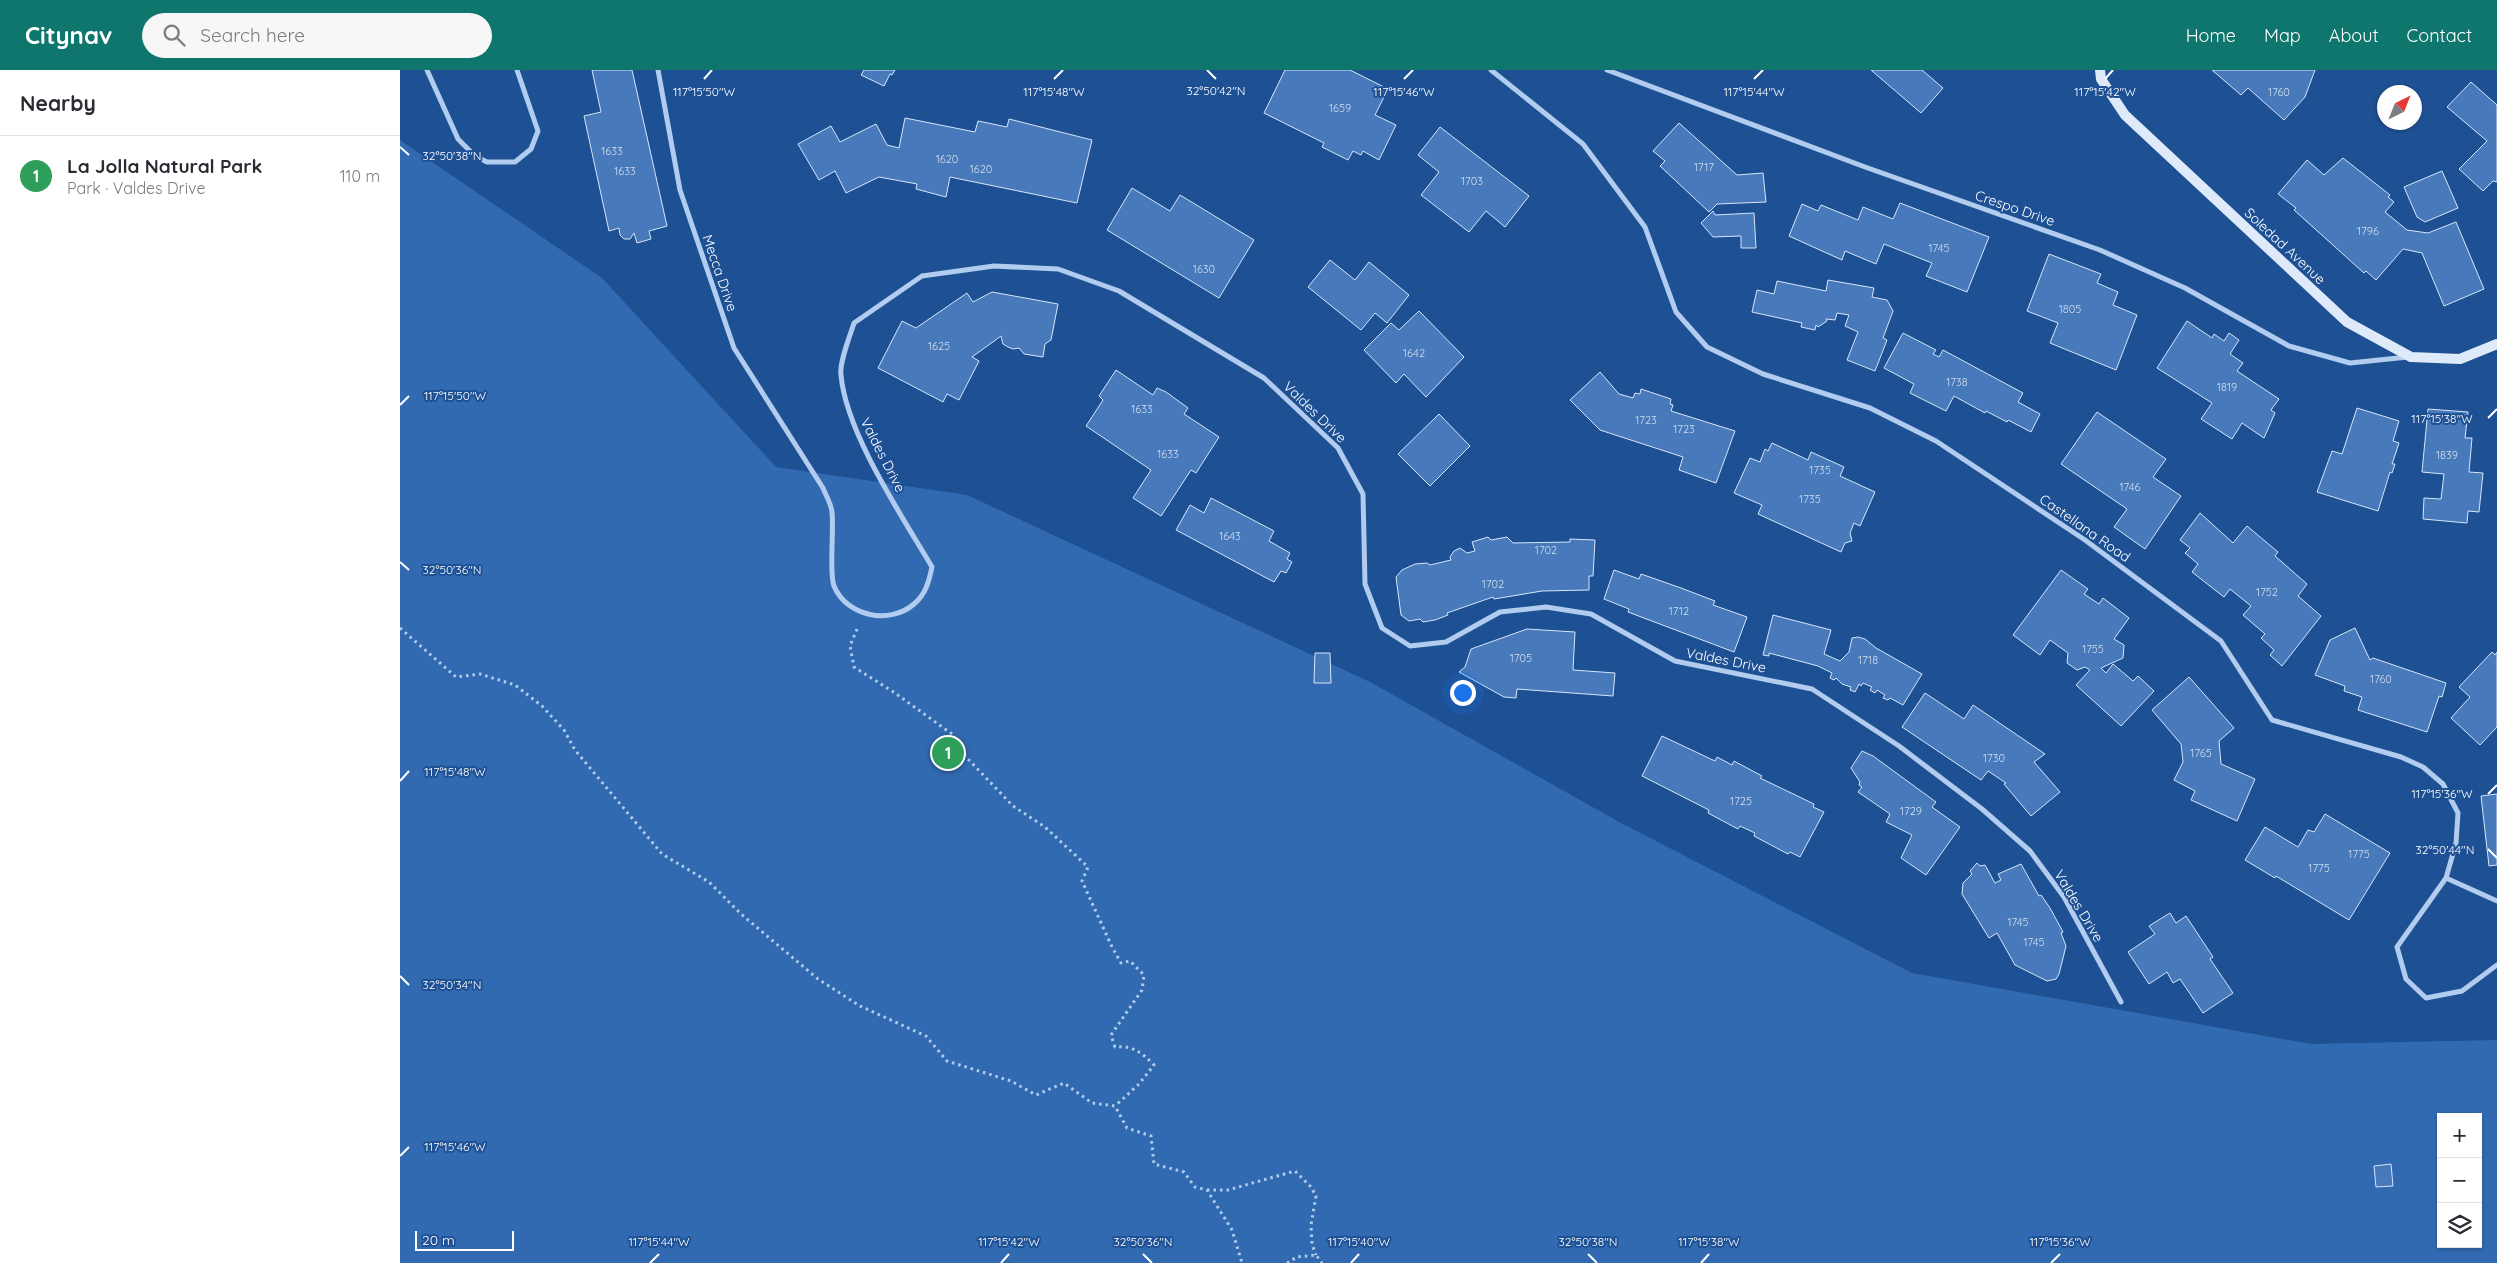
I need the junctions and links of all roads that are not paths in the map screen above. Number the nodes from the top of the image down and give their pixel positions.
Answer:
1 (426, 70) edge
2 (517, 70) edge
3 (658, 70) edge
4 (1491, 70) edge
5 (1606, 70) edge
6 (2100, 70) edge
7 (2497, 344) edge
8 (2411, 357) junction
9 (864, 614) joint
10 (2446, 878) junction
11 (2497, 900) edge
12 (2497, 965) edge
13 (2121, 1002) dead end

1 - 2 street
3 - 9 street, Mecca Drive
4 - 10 street, Castellana Road
5 - 8 street, Crespo Drive
6 - 8 street, Soledad Avenue
7 - 8 street, Soledad Avenue
9 - 13 street, Valdes Drive
10 - 11 street
10 - 12 street, Castellana Road

